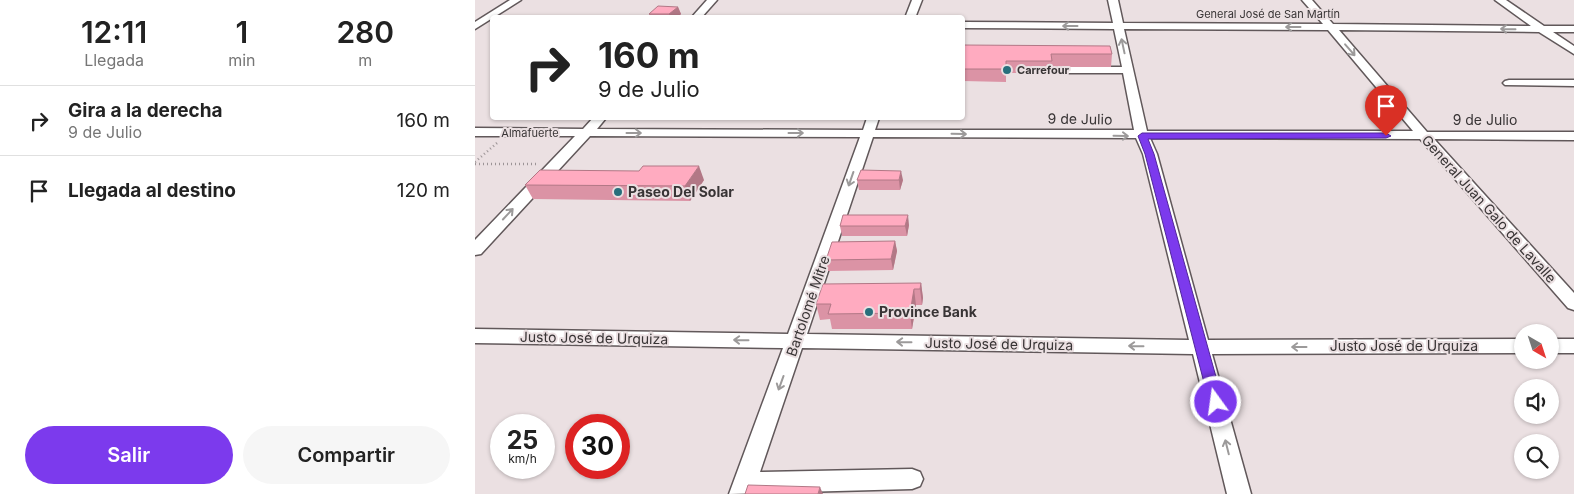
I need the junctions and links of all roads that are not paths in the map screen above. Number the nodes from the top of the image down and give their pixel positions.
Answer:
1 (516, 0) edge
2 (712, 0) edge
3 (917, 0) edge
4 (1113, 0) edge
5 (1307, 0) edge
6 (1500, 0) edge
7 (492, 15) edge
8 (698, 15) edge
9 (911, 15) edge
10 (490, 16) edge
11 (490, 24) edge
12 (476, 25) edge
13 (965, 26) edge
14 (1118, 26) junction
15 (1330, 27) junction
16 (1542, 29) junction
17 (1574, 29) edge
18 (1574, 51) edge
19 (1058, 70) dead end
20 (1128, 70) junction
21 (1574, 83) edge
22 (1509, 84) dead end
23 (598, 120) edge
24 (870, 125) edge
25 (475, 132) edge
26 (585, 133) junction
27 (1142, 136) junction
28 (1424, 136) junction
29 (1574, 136) edge
30 (475, 250) edge
31 (1574, 304) edge
32 (475, 336) edge
33 (796, 340) junction
34 (1514, 346) edge
35 (1559, 346) edge
36 (1574, 346) edge
37 (1202, 347) junction
38 (912, 479) dead end
39 (743, 488) edge
40 (1239, 494) edge

1 - 7 street
2 - 8 street
3 - 9 street
4 - 14 street
5 - 15 street, General Juan Galo de Lavalle
6 - 16 street
10 - 12 street
11 - 12 street
14 -> 13 street, General José de San Martín
15 -> 14 street, General José de San Martín
20 -> 14 street
16 -> 15 street, General José de San Martín
15 -> 28 street, General Juan Galo de Lavalle
16 - 17 street, General José de San Martín
16 - 18 street
19 - 20 street
20 - 27 street
21 - 22 street
23 - 26 street
26 -> 24 street, 9 de Julio
24 -> 27 street, 9 de Julio
24 -> 33 street, Bartolomé Mitre
25 - 26 street, Almafuerte
30 -> 26 street
27 - 28 street, 9 de Julio
27 - 37 street
28 - 29 street, 9 de Julio
28 - 31 street, General Juan Galo de Lavalle
33 -> 32 street, Justo José de Urquiza
37 -> 33 street, Justo José de Urquiza
33 -> 39 street, Bartolomé Mitre
34 -> 37 street, Justo José de Urquiza
35 - 36 street
40 -> 37 street
38 - 39 street

